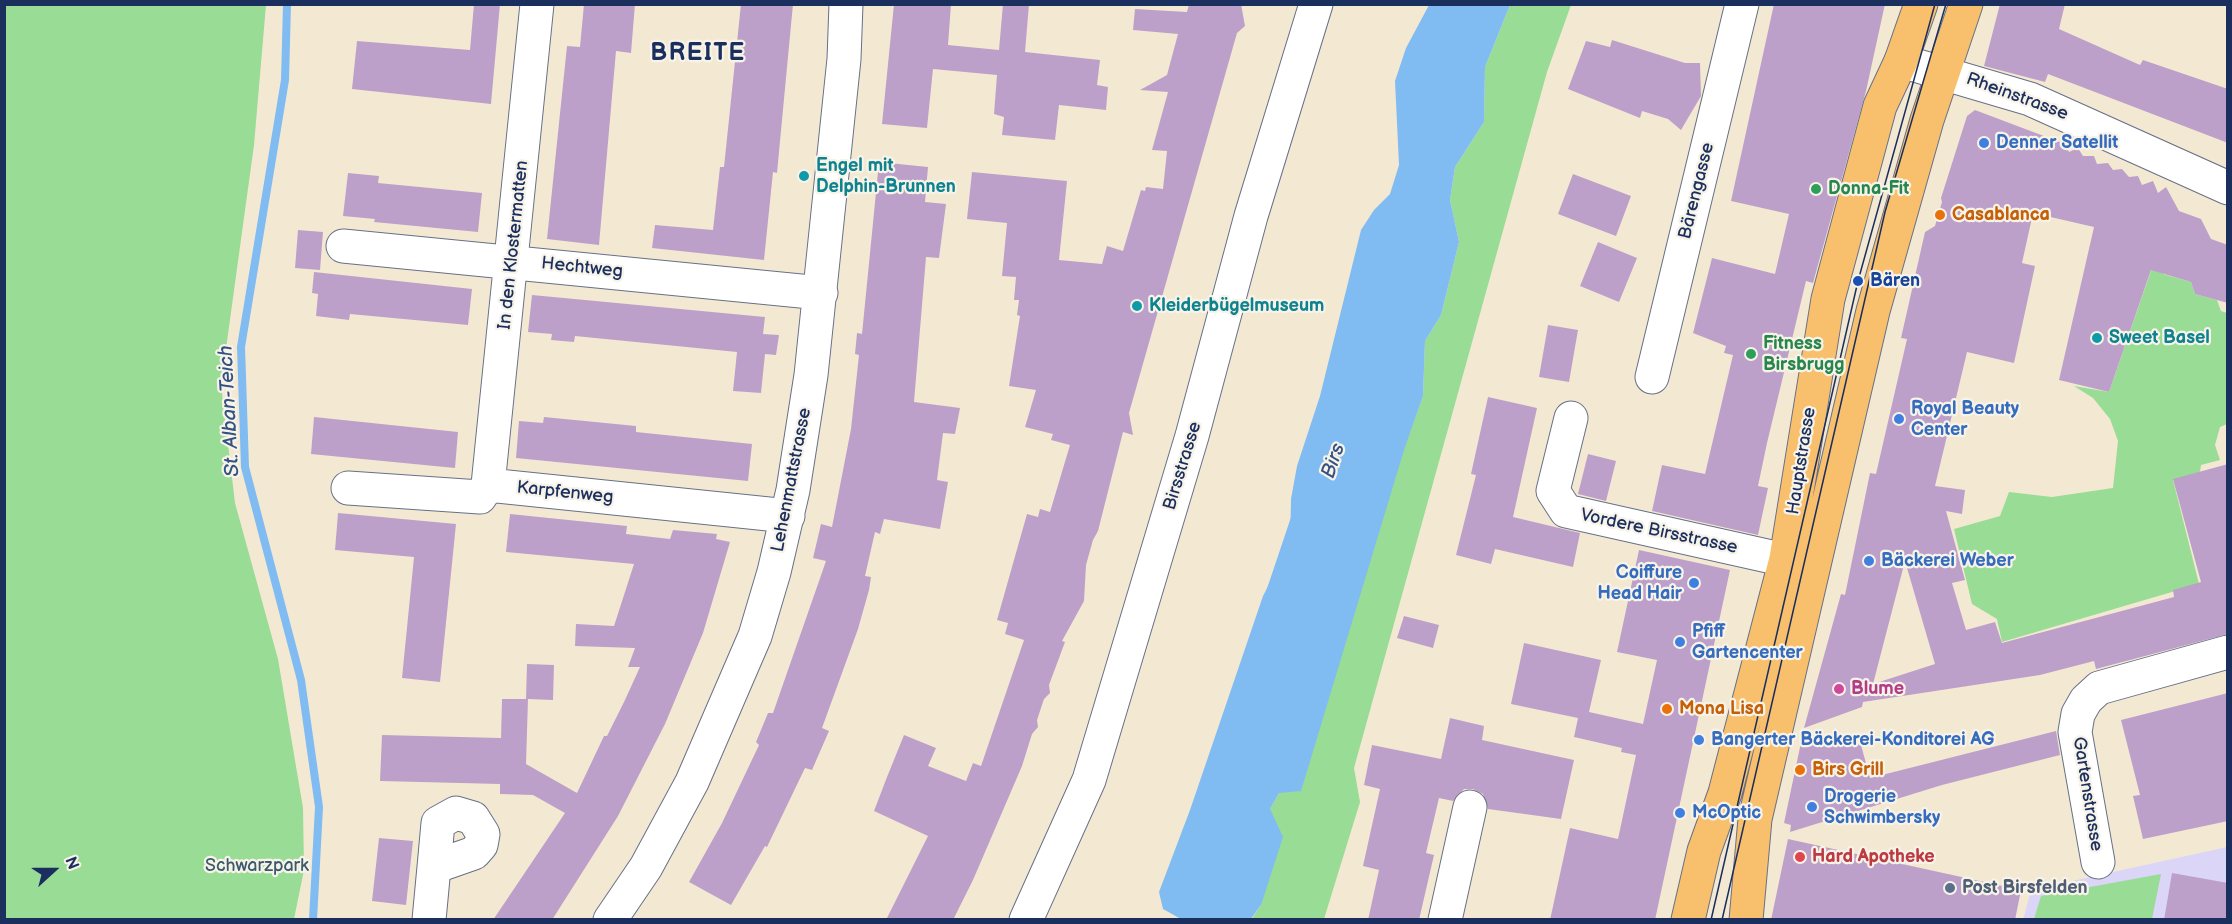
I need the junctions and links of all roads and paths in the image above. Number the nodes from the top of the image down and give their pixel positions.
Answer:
1 (537, 4) edge
2 (846, 4) edge
3 (1316, 4) edge
4 (1742, 4) edge
5 (1922, 4) edge
6 (1966, 4) edge
7 (1901, 61) junction
8 (1943, 71) junction
9 (2228, 188) edge
10 (343, 246) dead end
11 (513, 261) junction
12 (821, 293) junction
13 (1652, 377) dead end
14 (1571, 418) dead end
15 (488, 485) junction
16 (348, 488) dead end
17 (788, 516) junction
18 (1800, 563) junction
19 (2228, 652) edge
20 (1470, 807) dead end
21 (2098, 862) dead end
22 (434, 867) dead end
23 (429, 920) edge
24 (610, 920) edge
25 (1026, 920) edge
26 (1444, 920) edge
27 (1688, 920) edge
28 (1746, 920) edge

1 - 11 street, In den Klostermatten
2 - 12 street, Lehenmattstrasse
3 - 25 street, Birsstrasse
4 - 13 street, Bärengasse
5 - 7 main road, Hauptstrasse
6 - 8 main road, Hauptstrasse
7 - 8 street, Rheinstrasse
7 - 18 main road, Hauptstrasse
8 - 9 street, Rheinstrasse
8 - 18 main road, Hauptstrasse
10 - 11 street, Hechtweg
11 - 12 street, Hechtweg
11 - 15 street, In den Klostermatten
12 - 17 street, Lehenmattstrasse
14 - 18 street, Vordere Birsstrasse
15 - 16 street
15 - 17 street, Karpfenweg
17 - 24 street, Lehenmattstrasse
18 - 27 main road, Hauptstrasse
18 - 28 main road, Hauptstrasse
19 - 21 street, Gartenstrasse
20 - 26 street
22 - 23 street

